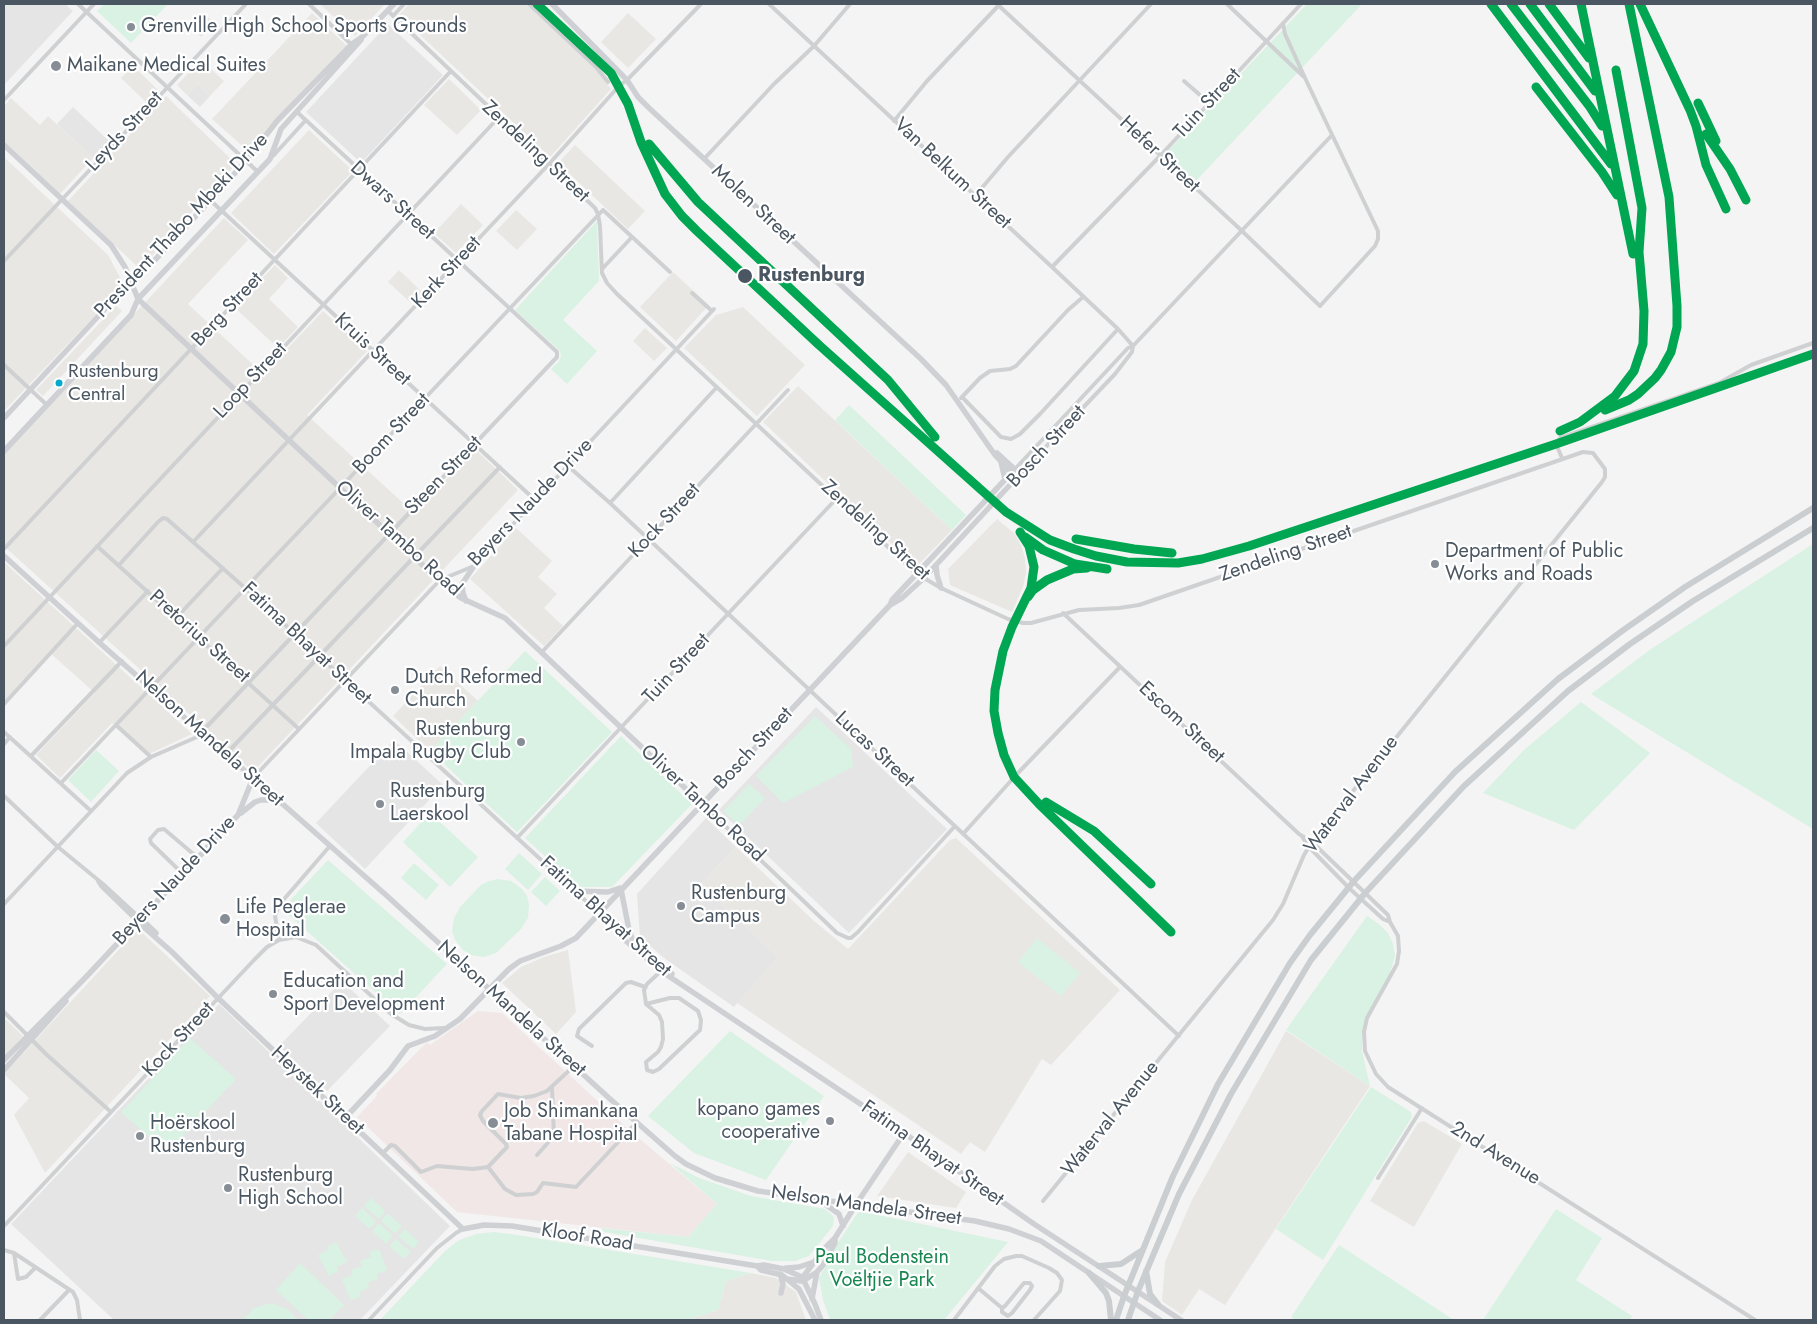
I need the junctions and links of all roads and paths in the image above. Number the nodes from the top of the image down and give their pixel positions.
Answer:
1 (78, 4) edge
2 (94, 4) edge
3 (246, 4) edge
4 (309, 4) edge
5 (394, 4) edge
6 (404, 4) edge
7 (529, 4) edge
8 (552, 4) edge
9 (701, 4) edge
10 (769, 4) edge
11 (850, 4) edge
12 (999, 4) edge
13 (1151, 4) edge
14 (1227, 4) edge
15 (1301, 4) edge
16 (388, 11) junction
17 (86, 12) junction
18 (393, 16) junction
19 (1283, 22) junction
20 (1267, 41) junction
21 (814, 46) junction
22 (352, 47) junction
23 (451, 72) junction
24 (1305, 78) junction
25 (627, 80) junction
26 (1079, 81) junction
27 (1184, 81) dead end
28 (608, 82) dead end
29 (166, 87) junction
30 (4, 100) edge
31 (1209, 103) junction
32 (297, 112) junction
33 (499, 117) junction
34 (894, 120) junction
35 (306, 121) junction
36 (1332, 135) junction
37 (4, 145) edge
38 (1160, 156) junction
39 (704, 159) junction
40 (270, 160) junction
41 (246, 161) junction
42 (549, 164) junction
43 (359, 170) junction
44 (258, 172) junction
45 (975, 196) junction
46 (62, 200) junction
47 (210, 200) junction
48 (221, 210) junction
49 (598, 214) junction
50 (408, 215) junction
51 (1241, 230) junction
52 (632, 237) junction
53 (274, 259) junction
54 (4, 261) edge
55 (459, 261) junction
56 (1052, 267) junction
57 (602, 269) junction
58 (670, 272) dead end
59 (134, 283) junction
60 (692, 293) dead end
61 (1083, 297) junction
62 (138, 299) junction
63 (323, 304) junction
64 (510, 309) junction
65 (1118, 329) junction
66 (1813, 343) edge
67 (1133, 346) junction
68 (192, 349) junction
69 (555, 350) joint
70 (677, 350) junction
71 (374, 351) junction
72 (4, 365) edge
73 (717, 387) junction
74 (30, 389) junction
75 (788, 390) dead end
76 (240, 393) junction
77 (424, 399) junction
78 (960, 400) junction
79 (47, 405) junction
80 (4, 418) edge
81 (755, 424) junction
82 (289, 440) junction
83 (474, 445) junction
84 (4, 451) edge
85 (993, 451) junction
86 (1577, 453) joint
87 (1562, 458) junction
88 (1000, 461) junction
89 (568, 466) junction
90 (500, 468) junction
91 (1013, 471) junction
92 (1018, 476) junction
93 (1005, 479) junction
94 (342, 488) junction
95 (837, 498) junction
96 (535, 500) junction
97 (610, 502) junction
98 (1813, 508) edge
99 (1813, 528) edge
100 (390, 533) junction
101 (648, 539) junction
102 (193, 542) junction
103 (98, 546) junction
104 (4, 549) edge
105 (4, 556) edge
106 (414, 556) junction
107 (119, 565) junction
108 (936, 565) junction
109 (474, 566) junction
110 (224, 568) junction
111 (917, 574) junction
112 (924, 578) junction
113 (440, 580) junction
114 (245, 588) junction
115 (941, 588) junction
116 (148, 591) junction
117 (49, 597) junction
118 (466, 601) junction
119 (890, 606) junction
120 (1063, 613) junction
121 (728, 614) junction
122 (178, 617) junction
123 (78, 623) junction
124 (294, 634) junction
125 (199, 637) junction
126 (100, 642) junction
127 (4, 646) edge
128 (542, 653) junction
129 (318, 657) junction
130 (122, 661) junction
131 (1120, 667) junction
132 (344, 680) junction
133 (248, 682) junction
134 (151, 688) junction
135 (810, 690) junction
136 (4, 704) edge
137 (273, 705) junction
138 (116, 724) junction
139 (299, 729) junction
140 (622, 729) junction
141 (4, 732) edge
142 (202, 732) junction
143 (10, 737) junction
144 (4, 744) edge
145 (226, 754) junction
146 (30, 756) junction
147 (151, 757) junction
148 (253, 778) junction
149 (61, 783) junction
150 (4, 796) edge
151 (277, 800) junction
152 (702, 804) junction
153 (91, 811) junction
154 (238, 815) junction
155 (955, 826) junction
156 (963, 834) junction
157 (1300, 834) junction
158 (517, 838) junction
159 (1312, 842) junction
160 (58, 847) junction
161 (329, 847) junction
162 (1309, 847) junction
163 (198, 858) junction
164 (183, 874) junction
165 (1354, 881) junction
166 (622, 887) junction
167 (1349, 888) junction
168 (573, 891) junction
169 (1366, 892) junction
170 (1361, 899) junction
171 (4, 904) edge
172 (599, 914) junction
173 (139, 921) junction
174 (1390, 922) junction
175 (279, 940) junction
176 (661, 971) junction
177 (678, 982) junction
178 (645, 987) junction
179 (490, 990) junction
180 (218, 998) junction
181 (646, 1004) junction
182 (4, 1012) edge
183 (450, 1026) junction
184 (1179, 1036) junction
185 (30, 1037) junction
186 (592, 1046) dead end
187 (4, 1060) edge
188 (574, 1066) junction
189 (4, 1070) edge
190 (552, 1088) junction
191 (1422, 1108) junction
192 (111, 1112) junction
193 (346, 1117) junction
194 (636, 1122) junction
195 (904, 1133) junction
196 (383, 1153) junction
197 (537, 1155) dead end
198 (488, 1167) junction
199 (1378, 1178) dead end
200 (819, 1201) junction
201 (1044, 1201) dead end
202 (855, 1206) junction
203 (4, 1226) edge
204 (843, 1226) junction
205 (464, 1230) junction
206 (835, 1238) junction
207 (4, 1250) edge
208 (1142, 1251) junction
209 (14, 1253) junction
210 (814, 1261) junction
211 (756, 1266) junction
212 (1099, 1266) junction
213 (35, 1268) junction
214 (784, 1269) junction
215 (1146, 1270) junction
216 (817, 1272) junction
217 (1089, 1273) junction
218 (780, 1274) junction
219 (788, 1278) junction
220 (802, 1279) junction
221 (1128, 1286) junction
222 (978, 1288) junction
223 (799, 1289) junction
224 (69, 1290) junction
225 (1138, 1291) junction
226 (781, 1293) dead end
227 (1124, 1296) junction
228 (812, 1299) junction
229 (1134, 1303) junction
230 (1158, 1304) junction
231 (1002, 1308) junction
232 (40, 1320) edge
233 (80, 1320) edge
234 (368, 1320) edge
235 (815, 1320) edge
236 (821, 1320) edge
237 (954, 1320) edge
238 (1034, 1320) edge
239 (1111, 1320) edge
240 (1116, 1320) edge
241 (1128, 1320) edge
242 (1160, 1320) edge
243 (1181, 1320) edge
244 (1756, 1320) edge

1 - 17 street
2 - 17 street
3 - 29 street, Leyds Street
4 - 22 street
5 - 16 street, President Thabo Mbeki Drive
6 - 18 street
7 - 28 street
8 - 25 street, Molen Street
9 - 25 street, Kerk Street
10 - 21 street, Van Belkum Street
11 - 21 street
12 - 26 street, Hefer Street
12 - 34 street
13 - 26 street
14 - 20 street
15 - 19 street, Tuin Street
16 - 18 street, Zendeling Street
16 - 22 street, President Thabo Mbeki Drive
17 - 29 street
17 - 30 street
18 - 23 street, Zendeling Street
19 - 20 street, Tuin Street
19 - 24 street
20 - 24 street
20 - 31 street, Tuin Street
21 - 34 street, Van Belkum Street
21 - 39 street
22 - 32 street, President Thabo Mbeki Drive
22 - 41 street, President Thabo Mbeki Drive
23 - 33 street, Zendeling Street
23 - 43 street, Berg Street
24 - 36 street
25 - 39 street, Molen Street
25 - 42 street, Kerk Street
26 - 38 street, Hefer Street
26 - 45 street
27 - 31 street
29 - 41 street
29 - 46 street, Leyds Street
31 - 38 street, Tuin Street
32 - 35 street, Dwars Street
32 - 40 street, President Thabo Mbeki Drive
33 - 42 street, Zendeling Street
33 - 50 street, Loop Street
34 - 45 street, Van Belkum Street
35 - 40 street
35 - 43 street, Dwars Street
36 - 51 street, Bosch Street
36 - 51 street, Hefer Street
37 - 46 street, Oliver Tambo Road
38 - 51 street, Hefer Street
38 - 56 street, Tuin Street
39 - 78 street, Molen Street
40 - 44 street, President Thabo Mbeki Drive
41 - 44 street
41 - 47 street, President Thabo Mbeki Drive
42 - 49 street, Zendeling Street
42 - 55 street, Kerk Street
43 - 50 street, Dwars Street
43 - 53 street, Berg Street
44 - 48 street, President Thabo Mbeki Drive
45 - 56 street, Van Belkum Street
46 - 54 street, Leyds Street
46 - 59 street, Oliver Tambo Road
47 - 48 street, Kruis Street
47 - 59 street, President Thabo Mbeki Drive
48 - 53 street, Kruis Street
48 - 62 street, President Thabo Mbeki Drive
49 - 52 street
49 - 57 street, Zendeling Street
49 - 64 street, Boom Street
50 - 55 street, Dwars Street
50 - 63 street, Loop Street
51 - 67 street, Bosch Street
52 - 57 street
52 - 58 street
53 - 63 street, Kruis Street
53 - 68 street, Berg Street
55 - 64 street, Dwars Street
55 - 71 street, Kerk Street
56 - 61 street, Van Belkum Street
57 - 70 street, Zendeling Street
59 - 62 street, Oliver Tambo Road
59 - 74 street, President Thabo Mbeki Drive
60 - 70 street, Beyers Naude Drive
61 - 65 street, Van Belkum Street
61 - 78 street
62 - 68 street, Oliver Tambo Road
62 - 79 street, President Thabo Mbeki Drive
63 - 71 street, Kruis Street
63 - 76 street, Loop Street
64 - 69 street, Dwars Street
64 - 77 street, Boom Street
65 - 67 street, Van Belkum Street
65 - 78 street
66 - 87 street
67 - 91 street, Bosch Street
67 - 92 street, Bosch Street
68 - 76 street, Oliver Tambo Road
68 - 104 street, Berg Street
69 - 83 street, Steen Street
70 - 73 street, Zendeling Street
70 - 89 street, Beyers Naude Drive
71 - 77 street, Kruis Street
71 - 82 street, Kerk Street
72 - 74 street
73 - 81 street, Zendeling Street
73 - 97 street
74 - 79 street
74 - 80 street, President Thabo Mbeki Drive
75 - 81 street, Kock Street
76 - 82 street, Oliver Tambo Road
76 - 103 street, Loop Street
77 - 83 street, Kruis Street
77 - 94 street, Boom Street
78 - 85 street, Molen Street
79 - 84 street, President Thabo Mbeki Drive
81 - 95 street, Zendeling Street
81 - 101 street, Kock Street
82 - 94 street, Oliver Tambo Road
82 - 102 street, Kerk Street
83 - 90 street, Kruis Street
83 - 100 street, Steen Street
85 - 88 street
85 - 91 street
86 - 87 street, Zendeling Street
86 - 159 street, Waterval Avenue
87 - 120 street, Zendeling Street
88 - 91 street
88 - 93 street
89 - 96 street, Beyers Naude Drive
89 - 97 street, Lucas Street
90 - 96 street, Kruis Street
90 - 106 street
91 - 92 street
91 - 93 street, Bosch Street
92 - 108 street, Bosch Street
93 - 111 street, Bosch Street
94 - 100 street, Oliver Tambo Road
94 - 114 street, Boom Street
95 - 111 street, Zendeling Street
95 - 121 street, Tuin Street
96 - 109 street, Beyers Naude Drive
97 - 101 street, Lucas Street
98 - 165 main road
99 - 169 main road
100 - 106 street, Oliver Tambo Road
100 - 124 street, Steen Street
101 - 121 street, Lucas Street
101 - 128 street, Kock Street
102 - 107 street, Fatima Bhayat Street
102 - 110 street, Fatima Bhayat Street
103 - 107 street, Pretorius Street
103 - 117 street, Loop Street
105 - 117 street, Nelson Mandela Street
106 - 113 street, Oliver Tambo Road
106 - 129 street
107 - 116 street, Pretorius Street
108 - 112 street, Bosch Street
108 - 115 street
109 - 113 street, Beyers Naude Drive
109 - 118 street
110 - 114 street, Fatima Bhayat Street
110 - 122 street
111 - 112 street, Zendeling Street
111 - 119 street, Bosch Street
112 - 115 street, Zendeling Street
112 - 119 street, Bosch Street
113 - 118 street, Oliver Tambo Road
113 - 132 street, Beyers Naude Drive
114 - 124 street, Fatima Bhayat Street
114 - 125 street, Boom Street
115 - 120 street, Zendeling Street
116 - 122 street, Pretorius Street
116 - 126 street
117 - 123 street, Nelson Mandela Street
117 - 127 street, Loop Street
118 - 128 street, Oliver Tambo Road
119 - 135 street, Bosch Street
120 - 131 street, Escom Street
121 - 135 street, Lucas Street
121 - 140 street, Tuin Street
122 - 125 street, Pretorius Street
123 - 126 street, Nelson Mandela Street
123 - 136 street
124 - 129 street, Fatima Bhayat Street
124 - 133 street, Steen Street
125 - 133 street, Pretorius Street
125 - 134 street, Boom Street
126 - 130 street, Nelson Mandela Street
128 - 140 street, Oliver Tambo Road
129 - 132 street, Fatima Bhayat Street
129 - 137 street
130 - 134 street, Nelson Mandela Street
130 - 146 street
131 - 156 street
131 - 157 street, Escom Street
132 - 139 street, Beyers Naude Drive
132 - 158 street, Fatima Bhayat Street
133 - 137 street, Pretorius Street
133 - 142 street, Steen Street
134 - 138 street, Boom Street
134 - 142 street, Nelson Mandela Street
135 - 152 street, Bosch Street
135 - 155 street, Lucas Street
137 - 139 street, Pretorius Street
137 - 145 street
138 - 147 street
138 - 149 street, Boom Street
139 - 148 street, Beyers Naude Drive
140 - 152 street, Oliver Tambo Road
140 - 158 street, Tuin Street
141 - 143 street
142 - 145 street, Nelson Mandela Street
142 - 147 street, Steen Street
143 - 144 street
143 - 146 street
145 - 148 street, Nelson Mandela Street
146 - 149 street
147 - 153 street, Steen Street
148 - 151 street, Nelson Mandela Street
148 - 154 street, Beyers Naude Drive
149 - 153 street
150 - 160 street, Heystek Street
151 - 154 street
151 - 161 street, Nelson Mandela Street
152 - 155 street, Oliver Tambo Road
152 - 166 street, Bosch Street
153 - 160 street, Steen Street
154 - 163 street, Beyers Naude Drive
155 - 156 street, Lucas Street
156 - 184 street, Lucas Street
157 - 159 street, Escom Street
157 - 162 street, Escom Street
158 - 168 street, Fatima Bhayat Street
159 - 162 street, Waterval Avenue
159 - 165 street, Escom Street
160 - 171 street, Steen Street
160 - 173 street, Heystek Street
161 - 175 street
161 - 179 street, Nelson Mandela Street
162 - 167 street, Escom Street
162 - 184 street, Waterval Avenue
163 - 164 street, Beyers Naude Drive
163 - 164 street
164 - 173 street, Beyers Naude Drive
165 - 167 main road
165 - 169 street, Escom Street
166 - 168 street
166 - 172 street, Bosch Street
166 - 177 street
167 - 170 street, Escom Street
167 - 208 main road
168 - 172 street, Fatima Bhayat Street
169 - 170 main road
169 - 174 street, 2nd Avenue
170 - 174 street
170 - 215 main road
172 - 176 street, Fatima Bhayat Street
172 - 179 street, Bosch Street
173 - 180 street, Heystek Street
173 - 185 street, Beyers Naude Drive
174 - 191 street, 2nd Avenue
175 - 180 street, Kock Street
175 - 183 street
176 - 177 street, Fatima Bhayat Street
176 - 178 street
177 - 195 street, Fatima Bhayat Street
178 - 181 street
178 - 186 street
179 - 183 street, Bosch Street
179 - 188 street, Nelson Mandela Street
180 - 192 street, Kock Street
180 - 193 street, Heystek Street
181 - 181 street
182 - 185 street
183 - 193 street, Bosch Street
184 - 201 street, Waterval Avenue
185 - 187 street, Beyers Naude Drive
185 - 189 street, Beyers Naude Drive
185 - 192 street
188 - 190 street
188 - 194 street, Nelson Mandela Street
190 - 197 street
190 - 198 street
191 - 199 street
191 - 244 street, 2nd Avenue
192 - 203 street, Kock Street
193 - 196 street, Heystek Street
194 - 198 street
194 - 200 street, Nelson Mandela Street
195 - 202 street
195 - 212 street, Fatima Bhayat Street
196 - 198 street
196 - 205 street, Heystek Street
200 - 202 street, Nelson Mandela Street
200 - 204 street
202 - 204 street
202 - 217 street, Nelson Mandela Street
204 - 206 street
205 - 211 street, Kloof Road
205 - 234 street, Kloof Road
206 - 210 street
206 - 216 street
207 - 209 street
208 - 212 main road
208 - 221 main road
209 - 213 street
209 - 213 street
210 - 214 street
210 - 220 street
211 - 214 street
211 - 218 street, Kloof Road
212 - 221 street, Fatima Bhayat Street
213 - 224 street
214 - 220 street
215 - 225 main road
215 - 230 main road
216 - 220 street
216 - 228 street
217 - 227 street, Nelson Mandela Street
217 - 239 main road
218 - 219 street, Kloof Road
218 - 226 street
219 - 220 street
219 - 223 street, Kloof Road
220 - 223 street
220 - 228 street
221 - 225 street, Fatima Bhayat Street
221 - 227 main road
222 - 231 street
222 - 237 street
222 - 238 street
223 - 235 street, Kloof Road
224 - 232 street
224 - 233 street
225 - 229 main road
225 - 230 street, Fatima Bhayat Street
227 - 229 street, Nelson Mandela Street
227 - 240 main road
228 - 236 street
229 - 241 main road
229 - 242 street, Nelson Mandela Street
230 - 243 street, Fatima Bhayat Street
231 - 231 street

